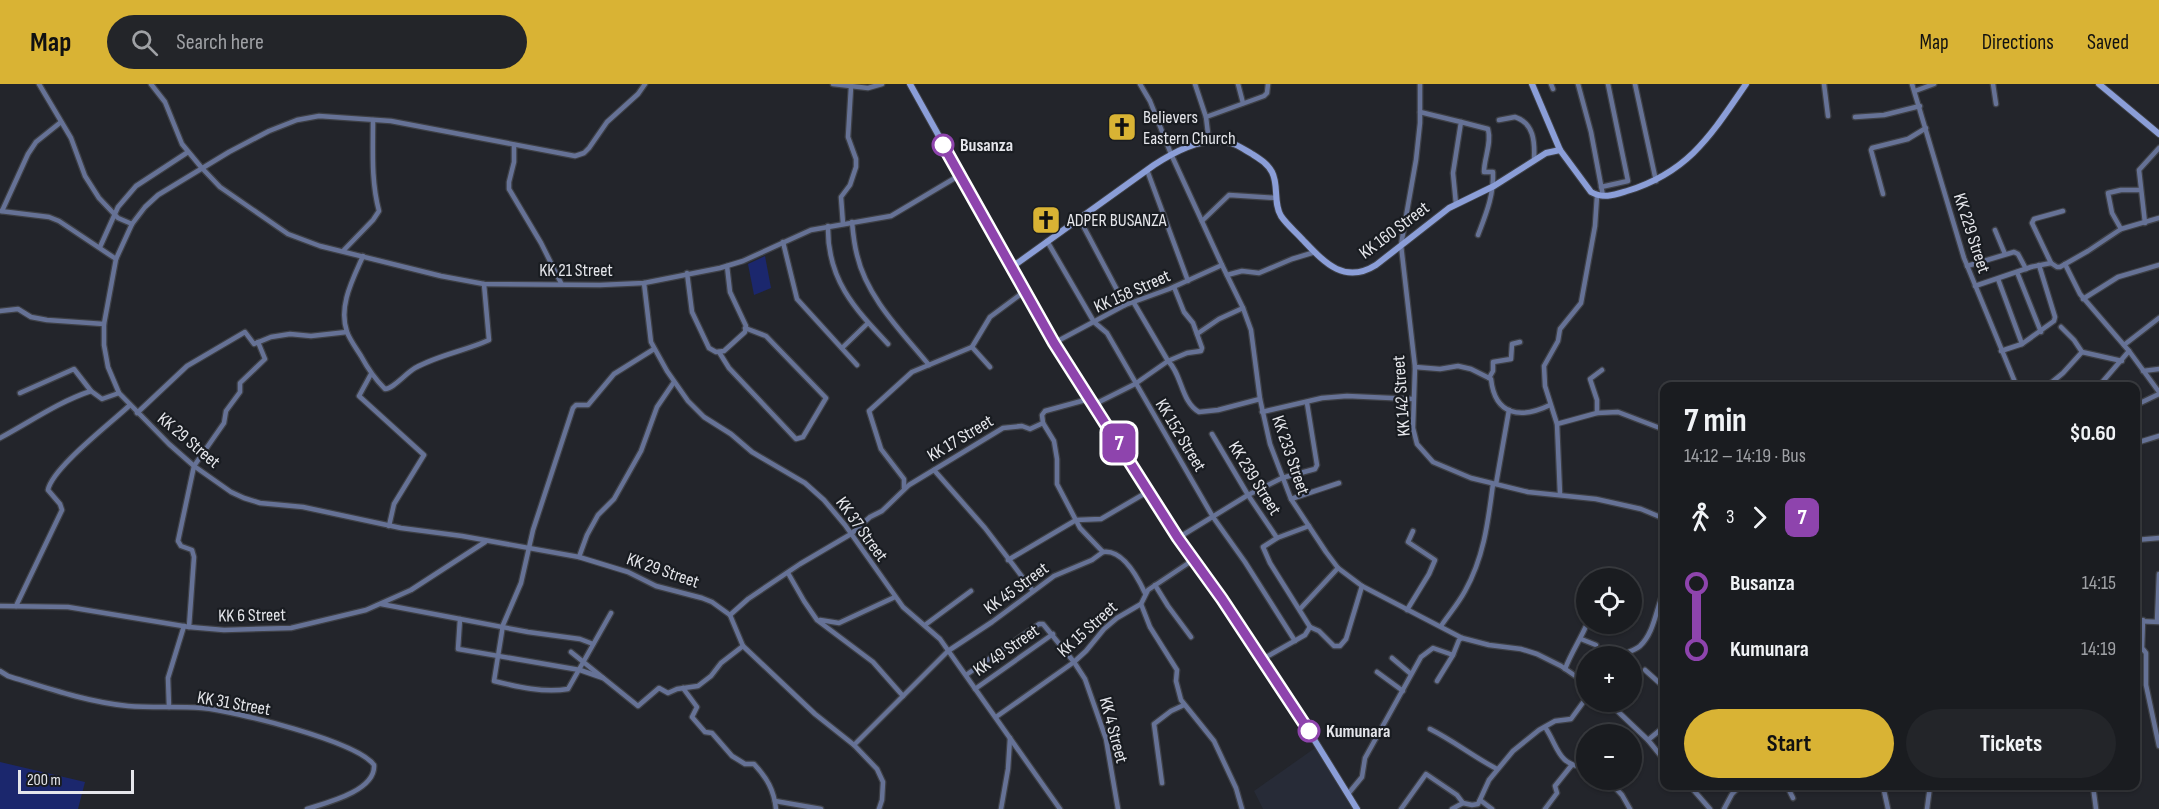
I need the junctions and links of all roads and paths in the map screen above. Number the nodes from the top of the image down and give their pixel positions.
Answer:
1 (39, 84) edge
2 (151, 84) edge
3 (645, 84) edge
4 (833, 84) edge
5 (882, 84) edge
6 (910, 84) edge
7 (1140, 84) edge
8 (1195, 84) edge
9 (1238, 84) edge
10 (1268, 84) edge
11 (1420, 84) edge
12 (1532, 84) edge
13 (1578, 84) edge
14 (1608, 84) edge
15 (1635, 84) edge
16 (1746, 84) edge
17 (1824, 84) edge
18 (1912, 84) edge
19 (1934, 84) edge
20 (1993, 84) edge
21 (2099, 84) edge
22 (851, 87) junction
23 (1915, 91) junction
24 (1244, 104) junction
25 (1996, 104) dead end
26 (1920, 106) junction
27 (1420, 112) junction
28 (1828, 116) dead end
29 (1206, 117) junction
30 (1855, 117) dead end
31 (373, 120) junction
32 (1499, 120) dead end
33 (61, 122) junction
34 (1461, 122) junction
35 (1926, 128) junction
36 (2159, 134) edge
37 (1209, 142) junction
38 (514, 145) junction
39 (2159, 148) edge
40 (1560, 150) junction
41 (188, 152) junction
42 (1171, 154) junction
43 (1534, 160) junction
44 (201, 167) junction
45 (1148, 170) junction
46 (960, 175) junction
47 (1656, 181) junction
48 (1494, 186) junction
49 (1601, 187) junction
50 (2140, 190) junction
51 (1883, 195) dead end
52 (1600, 196) junction
53 (1276, 198) junction
54 (1456, 204) junction
55 (2063, 211) dead end
56 (1, 212) edge
57 (115, 215) junction
58 (1079, 218) junction
59 (2159, 218) edge
60 (1202, 221) junction
61 (852, 222) junction
62 (2145, 223) junction
63 (132, 224) junction
64 (843, 224) junction
65 (828, 226) junction
66 (2121, 229) junction
67 (1995, 230) dead end
68 (1478, 235) dead end
69 (1047, 241) junction
70 (783, 242) junction
71 (1401, 245) junction
72 (100, 248) junction
73 (343, 251) junction
74 (1315, 252) junction
75 (2005, 255) junction
76 (363, 256) junction
77 (116, 259) junction
78 (2051, 263) junction
79 (2065, 264) junction
80 (1222, 265) junction
81 (2039, 265) junction
82 (2159, 265) edge
83 (728, 266) junction
84 (1967, 266) junction
85 (1012, 267) junction
86 (2026, 269) junction
87 (2017, 272) junction
88 (687, 273) junction
89 (1227, 275) junction
90 (1998, 279) junction
91 (1188, 281) junction
92 (644, 283) junction
93 (484, 284) junction
94 (561, 284) junction
95 (1975, 286) junction
96 (1174, 287) junction
97 (1025, 291) junction
98 (2083, 299) junction
99 (1134, 303) junction
100 (1125, 305) junction
101 (1244, 308) junction
102 (0, 311) edge
103 (2159, 318) edge
104 (1094, 322) junction
105 (868, 323) junction
106 (104, 324) junction
107 (2061, 327) dead end
108 (746, 328) junction
109 (347, 332) junction
110 (2041, 332) junction
111 (1197, 334) junction
112 (258, 342) junction
113 (1520, 342) dead end
114 (1054, 343) junction
115 (888, 344) dead end
116 (2022, 344) junction
117 (2124, 345) junction
118 (972, 347) junction
119 (842, 348) junction
120 (654, 349) junction
121 (2001, 351) junction
122 (2129, 351) junction
123 (719, 352) junction
124 (2082, 352) junction
125 (1168, 361) junction
126 (2122, 361) junction
127 (857, 365) dead end
128 (928, 365) junction
129 (990, 367) dead end
130 (1414, 367) junction
131 (2159, 369) edge
132 (1602, 370) dead end
133 (2143, 370) junction
134 (371, 374) junction
135 (1489, 378) junction
136 (674, 382) junction
137 (2015, 382) edge
138 (2052, 382) edge
139 (2103, 382) edge
140 (1135, 384) junction
141 (91, 391) junction
142 (20, 393) dead end
143 (119, 393) junction
144 (2159, 393) edge
145 (1260, 399) junction
146 (1413, 399) junction
147 (1091, 402) junction
148 (1306, 403) junction
149 (2140, 403) edge
150 (130, 405) junction
151 (1550, 405) junction
152 (1509, 410) junction
153 (1262, 412) junction
154 (137, 413) junction
155 (1598, 413) junction
156 (1043, 423) junction
157 (1557, 424) junction
158 (1660, 428) edge
159 (1212, 434) dead end
160 (2159, 436) edge
161 (0, 438) edge
162 (2140, 442) edge
163 (194, 466) junction
164 (934, 470) junction
165 (1282, 478) junction
166 (1339, 483) dead end
167 (1494, 484) junction
168 (904, 488) junction
169 (1149, 491) junction
170 (1560, 494) junction
171 (1248, 495) junction
172 (1291, 499) junction
173 (1213, 517) junction
174 (1660, 517) edge
175 (1076, 520) junction
176 (389, 526) junction
177 (1309, 526) junction
178 (1413, 531) dead end
179 (851, 534) junction
180 (1178, 538) junction
181 (1277, 538) junction
182 (2159, 538) edge
183 (2140, 540) edge
184 (485, 542) junction
185 (529, 549) junction
186 (1103, 552) junction
187 (579, 557) junction
188 (1193, 560) junction
189 (1008, 561) junction
190 (1338, 568) junction
191 (788, 573) junction
192 (2159, 574) edge
193 (1155, 585) junction
194 (1362, 586) junction
195 (971, 591) dead end
196 (1033, 591) junction
197 (1146, 593) junction
198 (895, 597) junction
199 (1660, 600) edge
200 (381, 603) junction
201 (1141, 604) junction
202 (0, 606) edge
203 (16, 606) junction
204 (1300, 609) junction
205 (1407, 609) junction
206 (611, 613) dead end
207 (730, 615) junction
208 (460, 619) junction
209 (817, 620) junction
210 (2140, 620) edge
211 (2143, 620) junction
212 (2158, 622) edge
213 (503, 625) junction
214 (925, 625) junction
215 (187, 626) junction
216 (1441, 626) junction
217 (1310, 627) junction
218 (1053, 634) junction
219 (1583, 634) edge
220 (1191, 637) dead end
221 (1462, 638) junction
222 (1581, 639) junction
223 (1294, 641) junction
224 (593, 644) junction
225 (1596, 645) dead end
226 (743, 646) junction
227 (1640, 646) edge
228 (948, 651) junction
229 (571, 652) dead end
230 (497, 655) junction
231 (1453, 655) junction
232 (1392, 658) dead end
233 (1261, 660) junction
234 (585, 662) junction
235 (1074, 662) junction
236 (1565, 669) junction
237 (0, 670) edge
238 (580, 670) junction
239 (1645, 670) dead end
240 (1377, 672) dead end
241 (1411, 674) junction
242 (966, 675) junction
243 (1576, 676) edge
244 (603, 678) junction
245 (1437, 681) dead end
246 (1660, 684) edge
247 (684, 688) junction
248 (975, 689) junction
249 (1403, 692) junction
250 (903, 696) junction
251 (1184, 705) junction
252 (169, 707) junction
253 (1576, 711) edge
254 (1619, 712) edge
255 (996, 717) junction
256 (1545, 727) junction
257 (1430, 729) dead end
258 (1660, 730) edge
259 (1010, 738) junction
260 (1648, 740) junction
261 (854, 745) junction
262 (2159, 746) edge
263 (1660, 754) edge
264 (1571, 766) junction
265 (1576, 767) edge
266 (1497, 769) junction
267 (1162, 783) dead end
268 (1617, 790) edge
269 (1693, 790) edge
270 (1736, 790) edge
271 (1789, 790) edge
272 (1884, 790) edge
273 (1929, 790) edge
274 (2094, 790) edge
275 (1348, 794) junction
276 (1793, 798) dead end
277 (1480, 800) junction
278 (776, 801) junction
279 (1463, 803) junction
280 (307, 809) edge
281 (777, 809) edge
282 (821, 809) edge
283 (879, 809) edge
284 (1001, 809) edge
285 (1060, 809) edge
286 (1118, 809) edge
287 (1242, 809) edge
288 (1357, 809) edge
289 (1401, 809) edge
290 (1452, 809) edge
291 (1492, 809) edge
292 (1545, 809) edge
293 (1630, 809) edge
294 (1710, 809) edge
295 (1724, 809) edge
296 (1888, 809) edge
297 (1927, 809) edge
298 (2096, 809) edge

1 - 33 street
2 - 41 street, KK 21 Street
3 - 38 street, KK 29 Street
4 - 22 street
5 - 22 street
6 - 46 main road
7 - 42 street, KK 233 Street
8 - 29 street
9 - 24 street
10 - 24 street
11 - 27 street, KK 142 Street
12 - 40 main road
13 - 49 street
14 - 49 street
15 - 47 street
16 - 47 main road
17 - 28 street
18 - 23 street, KK 229 Street
19 - 23 street
20 - 25 street
21 - 36 main road
22 - 64 street
23 - 26 street, KK 229 Street
24 - 29 street
26 - 30 street
26 - 35 street, KK 229 Street
27 - 34 street
27 - 71 street, KK 142 Street
29 - 37 street
31 - 38 street, KK 29 Street
31 - 44 street, KK 29 Street
31 - 73 street
32 - 43 street
33 - 56 street
33 - 57 street
34 - 48 street
34 - 54 street
35 - 51 street
35 - 84 street, KK 229 Street
37 - 42 main road, KK 160 Street
37 - 53 main road, KK 160 Street
38 - 94 street
39 - 50 street
40 - 43 main road, KK 160 Street
40 - 52 main road
41 - 44 street, KK 21 Street
41 - 57 street
42 - 45 main road, KK 160 Street
42 - 60 street, KK 233 Street
43 - 48 main road, KK 160 Street
44 - 63 street, KK 29 Street
44 - 73 street, KK 21 Street
45 - 58 main road, KK 160 Street
45 - 91 street
46 - 61 street, KK 21 Street
46 - 85 main road
47 - 52 main road
48 - 54 main road, KK 160 Street
48 - 68 street
49 - 52 street
50 - 62 street
50 - 66 street
52 - 151 street
53 - 60 street
53 - 74 main road, KK 160 Street
54 - 71 main road, KK 160 Street
55 - 78 street
56 - 72 street
57 - 63 street
57 - 72 street
58 - 69 main road, KK 160 Street
58 - 100 street
59 - 62 street
60 - 80 street, KK 233 Street
61 - 64 street, KK 21 Street
61 - 128 street
62 - 66 street
63 - 77 street, KK 29 Street
64 - 65 street, KK 21 Street
65 - 70 street, KK 21 Street
65 - 105 street
66 - 79 street
67 - 75 street
69 - 85 main road, KK 160 Street
69 - 104 street, KK 152 Street
70 - 83 street, KK 21 Street
70 - 119 street
71 - 74 main road, KK 160 Street
71 - 130 street, KK 142 Street
72 - 77 street
73 - 76 street, KK 21 Street
74 - 89 street
75 - 84 street
75 - 86 street
76 - 93 street, KK 21 Street
76 - 109 street
77 - 106 street, KK 29 Street
78 - 79 street
78 - 81 street
79 - 98 street
80 - 89 street, KK 233 Street
80 - 91 street, KK 158 Street
81 - 86 street
81 - 110 street
82 - 98 street
83 - 88 street, KK 21 Street
83 - 108 street
84 - 95 street, KK 229 Street
85 - 97 main road
86 - 87 street
87 - 90 street
87 - 110 street
88 - 92 street, KK 21 Street
88 - 123 street
89 - 101 street, KK 233 Street
90 - 95 street
90 - 116 street
91 - 96 street, KK 158 Street
92 - 94 street, KK 21 Street
92 - 120 street, KK 37 Street
93 - 94 street, KK 21 Street
93 - 134 street
95 - 121 street, KK 229 Street
96 - 99 street, KK 158 Street
96 - 111 street
97 - 114 main road
97 - 118 street
98 - 117 street
99 - 100 street, KK 158 Street
99 - 125 street
100 - 104 street, KK 158 Street
101 - 111 street
101 - 145 street, KK 233 Street
102 - 106 street
103 - 117 street
104 - 114 street, KK 158 Street
104 - 140 street, KK 152 Street
105 - 115 street
105 - 119 street
106 - 143 street, KK 29 Street
107 - 124 street
108 - 123 street
108 - 123 street
109 - 112 street
109 - 134 street
110 - 116 street
111 - 125 street
112 - 154 street
112 - 163 street
113 - 135 street
114 - 147 main road
116 - 121 street
117 - 122 street
118 - 128 street
118 - 129 street
119 - 127 street
120 - 136 street, KK 37 Street
120 - 185 street
121 - 137 street, KK 229 Street
122 - 126 street
122 - 133 street
124 - 126 street
124 - 138 street
125 - 140 street
125 - 145 street
126 - 139 street
128 - 168 street
130 - 135 street
130 - 146 street, KK 142 Street
131 - 133 street
132 - 155 street
133 - 144 street
134 - 176 street
135 - 152 street
136 - 179 street, KK 37 Street
136 - 187 street
140 - 147 street
140 - 173 street, KK 152 Street
141 - 142 street
141 - 143 street
141 - 161 street
143 - 150 street, KK 29 Street
144 - 149 street
145 - 153 street, KK 233 Street
146 - 148 street
146 - 167 street, KK 142 Street
147 - 156 street
147 - 169 main road
148 - 153 street
148 - 165 street
150 - 154 street, KK 29 Street
150 - 203 street
151 - 152 street
151 - 157 street
152 - 167 street
153 - 165 street, KK 233 Street
154 - 163 street, KK 29 Street
155 - 157 street
155 - 158 street
156 - 164 street, KK 17 Street
156 - 175 street
157 - 170 street
159 - 171 street, KK 239 Street
160 - 162 street
163 - 176 street, KK 29 Street
163 - 215 street
164 - 168 street, KK 17 Street
164 - 189 street
165 - 171 street
165 - 172 street, KK 233 Street
166 - 172 street
167 - 170 street, KK 142 Street
167 - 216 street
168 - 179 street, KK 17 Street
169 - 175 street
169 - 180 main road
170 - 174 street, KK 142 Street
171 - 173 street
171 - 181 street, KK 239 Street
172 - 177 street, KK 233 Street
173 - 180 street
173 - 223 street, KK 152 Street
175 - 186 street
175 - 189 street
176 - 184 street, KK 29 Street
177 - 181 street, KK 239 Street
177 - 190 street, KK 233 Street
178 - 205 street
179 - 191 street, KK 17 Street
179 - 198 street, KK 37 Street
180 - 188 main road
181 - 204 street
182 - 183 street
184 - 185 street, KK 29 Street
184 - 200 street, KK 6 Street
185 - 187 street, KK 29 Street
185 - 213 street
186 - 196 street, KK 45 Street
186 - 197 street
187 - 207 street, KK 29 Street
188 - 193 street, KK 15 Street
188 - 233 main road
189 - 196 street
190 - 194 street, KK 233 Street
190 - 204 street
191 - 207 street, KK 17 Street
191 - 209 street
192 - 212 street
193 - 197 street, KK 15 Street
193 - 220 street
194 - 205 street, KK 233 Street
194 - 217 street
195 - 214 street
196 - 228 street, KK 45 Street
197 - 201 street, KK 15 Street
198 - 209 street
198 - 214 street, KK 37 Street
199 - 227 street
200 - 208 street
200 - 215 street, KK 6 Street
201 - 235 street, KK 15 Street
201 - 251 street
202 - 203 street, KK 6 Street
203 - 215 street, KK 6 Street
204 - 217 street
205 - 216 street, KK 233 Street
206 - 224 street
207 - 226 street
208 - 213 street
208 - 230 street
209 - 250 street
210 - 211 street
211 - 212 street
211 - 262 street
213 - 224 street
213 - 230 street
214 - 228 street, KK 37 Street
215 - 252 street
216 - 221 street, KK 233 Street
217 - 223 street
218 - 235 street, KK 4 Street
218 - 242 street
218 - 248 street, KK 49 Street
219 - 222 street
221 - 231 street
221 - 236 street, KK 233 Street
222 - 225 street
222 - 236 street
223 - 233 street
224 - 234 street
226 - 247 street
226 - 261 street
228 - 242 street, KK 37 Street
228 - 250 street, KK 45 Street
229 - 234 street
230 - 238 street
230 - 238 street
231 - 241 street
231 - 245 street
232 - 241 street
233 - 275 main road
234 - 238 street
234 - 244 street
235 - 255 street, KK 15 Street
235 - 286 street, KK 4 Street
236 - 243 street, KK 233 Street
237 - 252 street, KK 31 Street
238 - 244 street
239 - 246 street
240 - 249 street
241 - 249 street
242 - 248 street, KK 37 Street
244 - 247 street
247 - 278 street
248 - 255 street, KK 37 Street
249 - 275 street
250 - 261 street, KK 45 Street
251 - 267 street
251 - 287 street
252 - 280 street, KK 31 Street
253 - 256 street
254 - 260 street
255 - 259 street, KK 37 Street
256 - 264 street
256 - 266 street
257 - 266 street
258 - 260 street
259 - 284 street
259 - 285 street, KK 37 Street
260 - 263 street
261 - 283 street
264 - 265 street
264 - 292 street
266 - 277 street
268 - 293 street
269 - 294 street
270 - 295 street
271 - 276 street
272 - 296 street
273 - 297 street
274 - 298 street
275 - 288 main road
277 - 279 street
277 - 291 street
278 - 281 street
278 - 282 street
279 - 289 street
279 - 290 street

